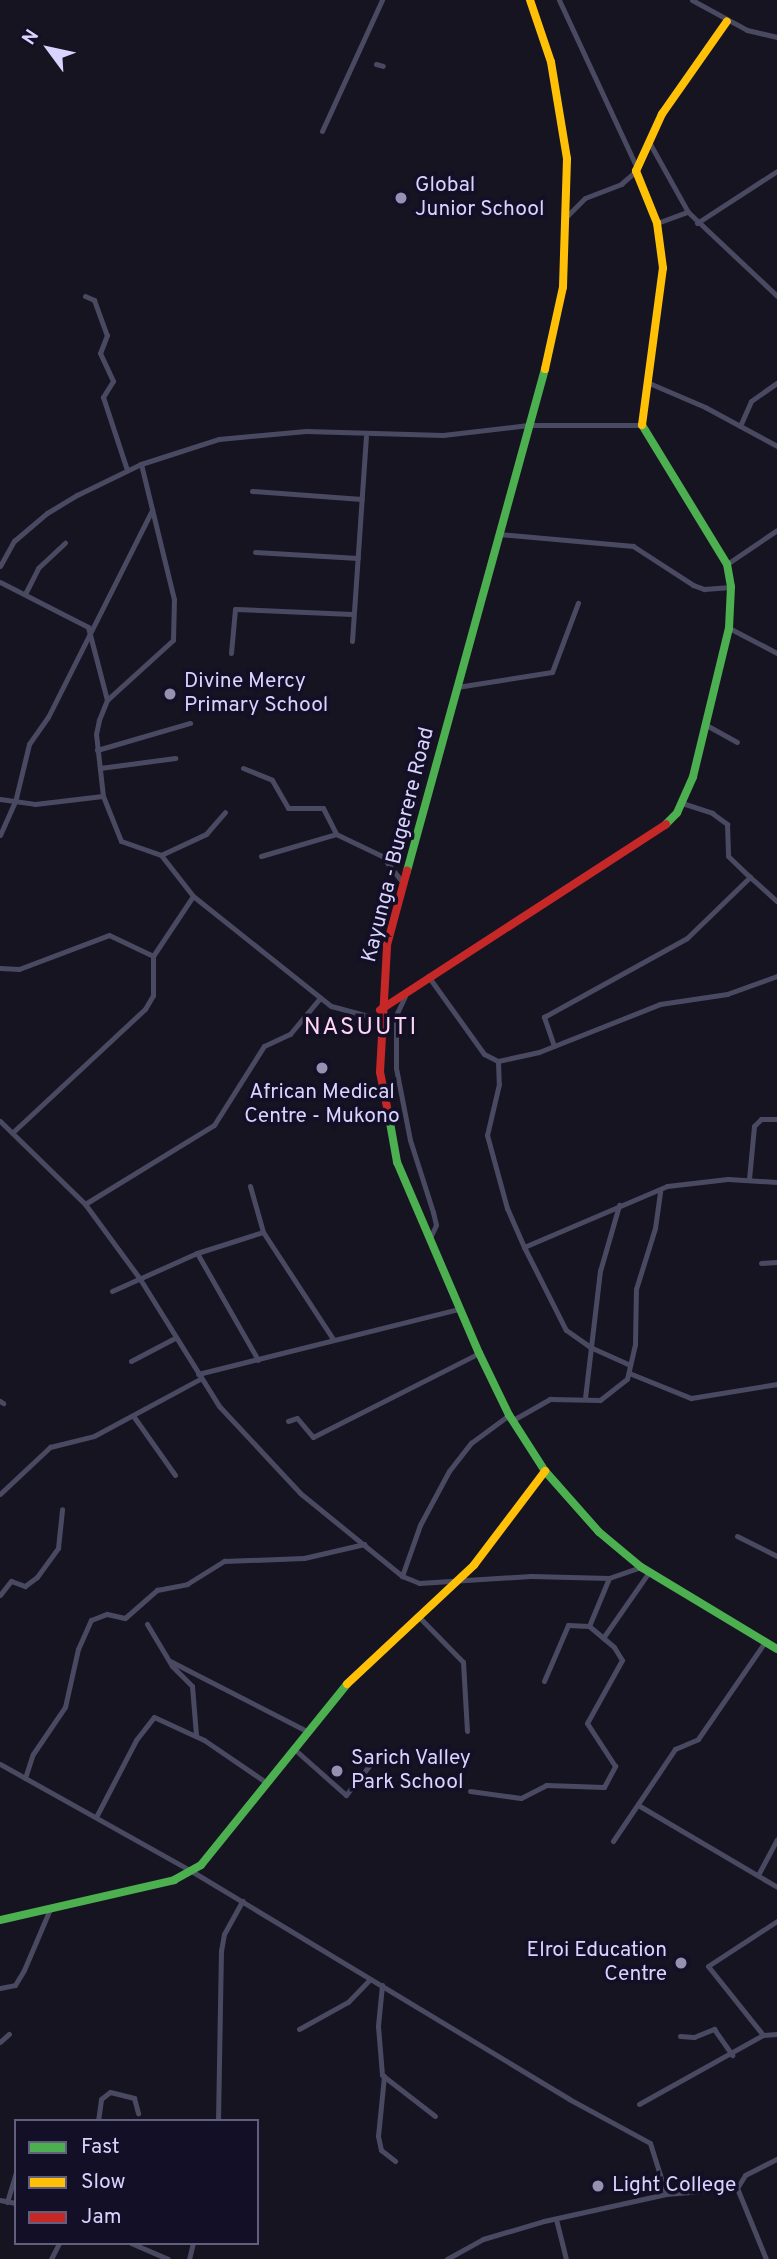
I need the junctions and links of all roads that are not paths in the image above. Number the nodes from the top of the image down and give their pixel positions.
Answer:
1 (382, 0) edge
2 (530, 0) edge
3 (559, 0) edge
4 (692, 0) edge
5 (727, 21) junction
6 (777, 37) edge
7 (322, 131) dead end
8 (648, 142) junction
9 (637, 170) junction
10 (777, 171) edge
11 (688, 212) junction
12 (565, 219) junction
13 (657, 223) junction
14 (697, 223) junction
15 (85, 296) dead end
16 (777, 296) edge
17 (649, 383) junction
18 (777, 383) edge
19 (528, 425) junction
20 (642, 425) junction
21 (740, 426) junction
22 (366, 436) junction
23 (777, 446) edge
24 (141, 464) junction
25 (127, 470) junction
26 (252, 491) dead end
27 (362, 499) junction
28 (152, 510) junction
29 (777, 530) edge
30 (499, 534) junction
31 (65, 543) dead end
32 (255, 552) dead end
33 (358, 558) junction
34 (1, 562) edge
35 (726, 564) junction
36 (0, 582) edge
37 (731, 587) junction
38 (26, 594) junction
39 (578, 603) dead end
40 (352, 614) junction
41 (730, 628) junction
42 (91, 635) junction
43 (352, 641) dead end
44 (231, 653) dead end
45 (777, 653) edge
46 (457, 687) junction
47 (107, 700) junction
48 (190, 723) dead end
49 (708, 726) junction
50 (737, 742) dead end
51 (97, 750) junction
52 (175, 758) dead end
53 (100, 768) junction
54 (243, 768) dead end
55 (103, 796) junction
56 (0, 799) edge
57 (15, 803) junction
58 (682, 803) junction
59 (225, 813) dead end
60 (336, 834) junction
61 (0, 835) edge
62 (161, 855) junction
63 (261, 856) dead end
64 (750, 877) junction
65 (404, 884) junction
66 (193, 896) junction
67 (777, 901) edge
68 (153, 956) junction
69 (0, 968) edge
70 (428, 976) junction
71 (777, 976) edge
72 (406, 994) junction
73 (320, 998) junction
74 (380, 1015) junction
75 (554, 1046) junction
76 (498, 1062) junction
77 (777, 1119) edge
78 (0, 1121) edge
79 (13, 1132) junction
80 (749, 1179) junction
81 (777, 1182) edge
82 (250, 1186) dead end
83 (660, 1191) junction
84 (85, 1204) junction
85 (619, 1205) junction
86 (263, 1232) junction
87 (430, 1238) junction
88 (524, 1247) junction
89 (197, 1253) junction
90 (777, 1262) edge
91 (761, 1263) dead end
92 (140, 1279) junction
93 (112, 1291) dead end
94 (458, 1309) junction
95 (174, 1338) junction
96 (333, 1339) junction
97 (590, 1347) junction
98 (479, 1353) junction
99 (131, 1360) dead end
100 (258, 1360) junction
101 (631, 1365) junction
102 (629, 1373) junction
103 (199, 1377) junction
104 (777, 1384) edge
105 (585, 1398) junction
106 (134, 1417) junction
107 (511, 1418) junction
108 (288, 1421) dead end
109 (545, 1471) junction
110 (175, 1475) dead end
111 (0, 1494) edge
112 (62, 1509) dead end
113 (737, 1536) dead end
114 (364, 1544) junction
115 (777, 1556) edge
116 (641, 1567) junction
117 (649, 1572) junction
118 (402, 1576) junction
119 (609, 1578) junction
120 (459, 1579) junction
121 (0, 1595) edge
122 (418, 1616) junction
123 (147, 1624) dead end
124 (589, 1626) junction
125 (603, 1638) junction
126 (765, 1642) junction
127 (777, 1649) edge
128 (170, 1661) junction
129 (544, 1681) dead end
130 (307, 1731) junction
131 (467, 1731) dead end
132 (196, 1735) junction
133 (293, 1748) junction
134 (380, 1752) dead end
135 (0, 1764) edge
136 (25, 1778) junction
137 (267, 1783) junction
138 (470, 1791) dead end
139 (638, 1805) junction
140 (96, 1817) junction
141 (777, 1840) edge
142 (613, 1841) dead end
143 (193, 1872) junction
144 (758, 1875) junction
145 (777, 1887) edge
146 (242, 1901) junction
147 (50, 1909) junction
148 (0, 1920) edge
149 (777, 1922) edge
150 (370, 1979) junction
151 (382, 1985) junction
152 (0, 1987) edge
153 (299, 2029) dead end
154 (9, 2034) dead end
155 (777, 2034) edge
156 (763, 2035) junction
157 (680, 2036) dead end
158 (0, 2042) edge
159 (732, 2054) junction
160 (384, 2076) junction
161 (639, 2104) dead end
162 (138, 2113) dead end
163 (435, 2116) dead end
164 (98, 2119) edge
165 (218, 2119) edge
166 (777, 2159) edge
167 (395, 2161) dead end
168 (14, 2177) edge
169 (737, 2188) junction
170 (666, 2194) junction
171 (4, 2201) edge
172 (556, 2219) junction
173 (136, 2245) edge
174 (168, 2259) edge
175 (447, 2259) edge
176 (566, 2259) edge
177 (766, 2259) edge

1 - 7 street
2 - 12 street, Kayunga - Bugerere Road
3 - 9 street
4 - 5 street
5 - 6 street
5 - 8 street
8 - 9 street
8 - 11 street
9 - 12 street
9 - 13 street
10 - 14 street
11 - 13 street
11 - 14 street
12 - 19 street, Kayunga - Bugerere Road
13 - 17 street
14 - 16 street
15 - 25 street
17 - 20 street
17 - 21 street
18 - 21 street
19 - 20 street
19 - 22 street
19 - 30 street, Kayunga - Bugerere Road
20 - 35 street
21 - 23 street
22 - 24 street
22 - 27 street
24 - 25 street
24 - 28 street
25 - 34 street
26 - 27 street
27 - 33 street
28 - 42 street
28 - 47 street
29 - 35 street
30 - 37 street
30 - 46 street, Kayunga - Bugerere Road
31 - 38 street
32 - 33 street
33 - 40 street
35 - 37 street
36 - 38 street
37 - 41 street
38 - 42 street
39 - 46 street
40 - 43 street
40 - 44 street
41 - 45 street
41 - 49 street
42 - 47 street
42 - 57 street
46 - 65 street, Kayunga - Bugerere Road
47 - 51 street
48 - 51 street
49 - 50 street
49 - 58 street
51 - 53 street
52 - 53 street
53 - 55 street
54 - 60 street
55 - 57 street
55 - 62 street
56 - 57 street
57 - 61 street
58 - 64 street
58 - 70 street
59 - 62 street
60 - 63 street
60 - 65 street
62 - 66 street
64 - 67 street
64 - 75 street
65 - 74 street, Kayunga - Bugerere Road
66 - 68 street
66 - 73 street
68 - 69 street
68 - 79 street
70 - 72 street
70 - 76 street
71 - 75 street
72 - 74 street
72 - 87 street
73 - 74 street
73 - 84 street
74 - 87 street, Kayunga - Bugerere Road
75 - 76 street
76 - 88 street
77 - 80 street
78 - 79 street
79 - 84 street
80 - 81 street
80 - 83 street
82 - 86 street
83 - 85 street
83 - 101 street
84 - 92 street
85 - 88 street
85 - 97 street
86 - 89 street
86 - 96 street
87 - 94 street, Kayunga - Bugerere Road
88 - 97 street
89 - 92 street
89 - 100 street
90 - 91 street
92 - 93 street
92 - 95 street
94 - 96 street
94 - 98 street, Kayunga - Bugerere Road
95 - 99 street
95 - 103 street
96 - 100 street
97 - 101 street
97 - 105 street
98 - 107 street, Kayunga - Bugerere Road
98 - 108 street
100 - 103 street
101 - 102 street
102 - 104 street
102 - 105 street
103 - 106 street
103 - 114 street
105 - 107 street
106 - 110 street
106 - 111 street
107 - 109 street, Kayunga - Bugerere Road
107 - 118 street
109 - 116 street, Kayunga - Bugerere Road
109 - 120 street
112 - 121 street
113 - 115 street
114 - 118 street
114 - 136 street
116 - 117 street, Kayunga - Bugerere Road
116 - 119 street
117 - 125 street
117 - 126 street, Kayunga - Bugerere Road
118 - 120 street
119 - 120 street
119 - 124 street
120 - 122 street
122 - 130 street
122 - 131 street
123 - 128 street
124 - 125 street
124 - 129 street
125 - 138 street
126 - 127 street, Kayunga - Bugerere Road
126 - 139 street
128 - 130 street
128 - 132 street
130 - 133 street
132 - 137 street
132 - 140 street
133 - 134 street
133 - 137 street
135 - 136 street
136 - 140 street
137 - 143 street
139 - 142 street
139 - 144 street
140 - 143 street
141 - 144 street
143 - 146 street
143 - 147 street
144 - 145 street
146 - 150 street
146 - 165 street
147 - 148 street
147 - 152 street
149 - 156 street
150 - 151 street
150 - 153 street
151 - 160 street
151 - 170 street
154 - 158 street
155 - 156 street
156 - 159 street
157 - 159 street
159 - 161 street
160 - 163 street
160 - 167 street
162 - 164 street
166 - 169 street
168 - 171 street
169 - 170 street
169 - 177 street
170 - 172 street
172 - 175 street
172 - 176 street
173 - 174 street

